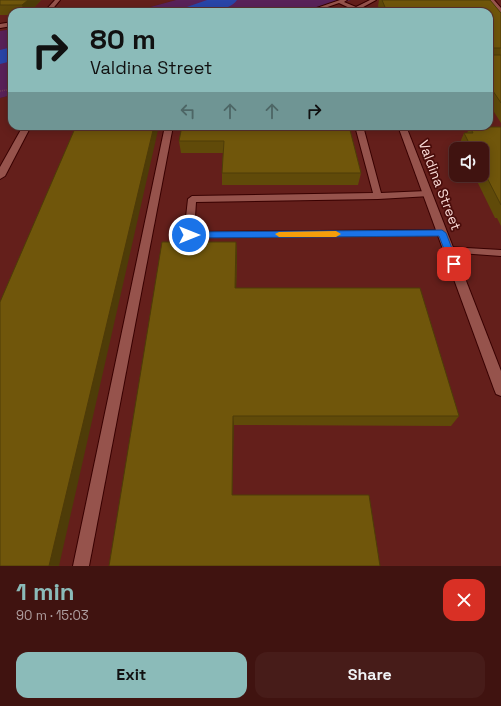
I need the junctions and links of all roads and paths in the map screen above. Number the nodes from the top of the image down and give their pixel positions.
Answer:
1 (58, 0) edge
2 (374, 0) edge
3 (491, 0) edge
4 (342, 1) edge
5 (51, 8) edge
6 (320, 8) edge
7 (353, 8) edge
8 (360, 8) edge
9 (501, 11) edge
10 (25, 130) edge
11 (169, 130) edge
12 (361, 130) edge
13 (403, 130) edge
14 (0, 176) edge
15 (427, 194) junction
16 (378, 196) junction
17 (442, 233) junction
18 (448, 250) junction
19 (501, 253) edge
20 (501, 389) edge
21 (81, 566) edge

1 - 5 lane
2 - 8 lane
3 - 9 lane
4 - 6 lane
4 - 7 lane
10 - 14 street
11 - 21 lane
12 - 16 lane
13 - 15 street, Valdina Street
15 - 16 lane
15 - 17 street, Valdina Street
16 - 17 lane
17 - 18 street, Valdina Street
18 - 19 lane
18 - 20 street, Valdina Street

